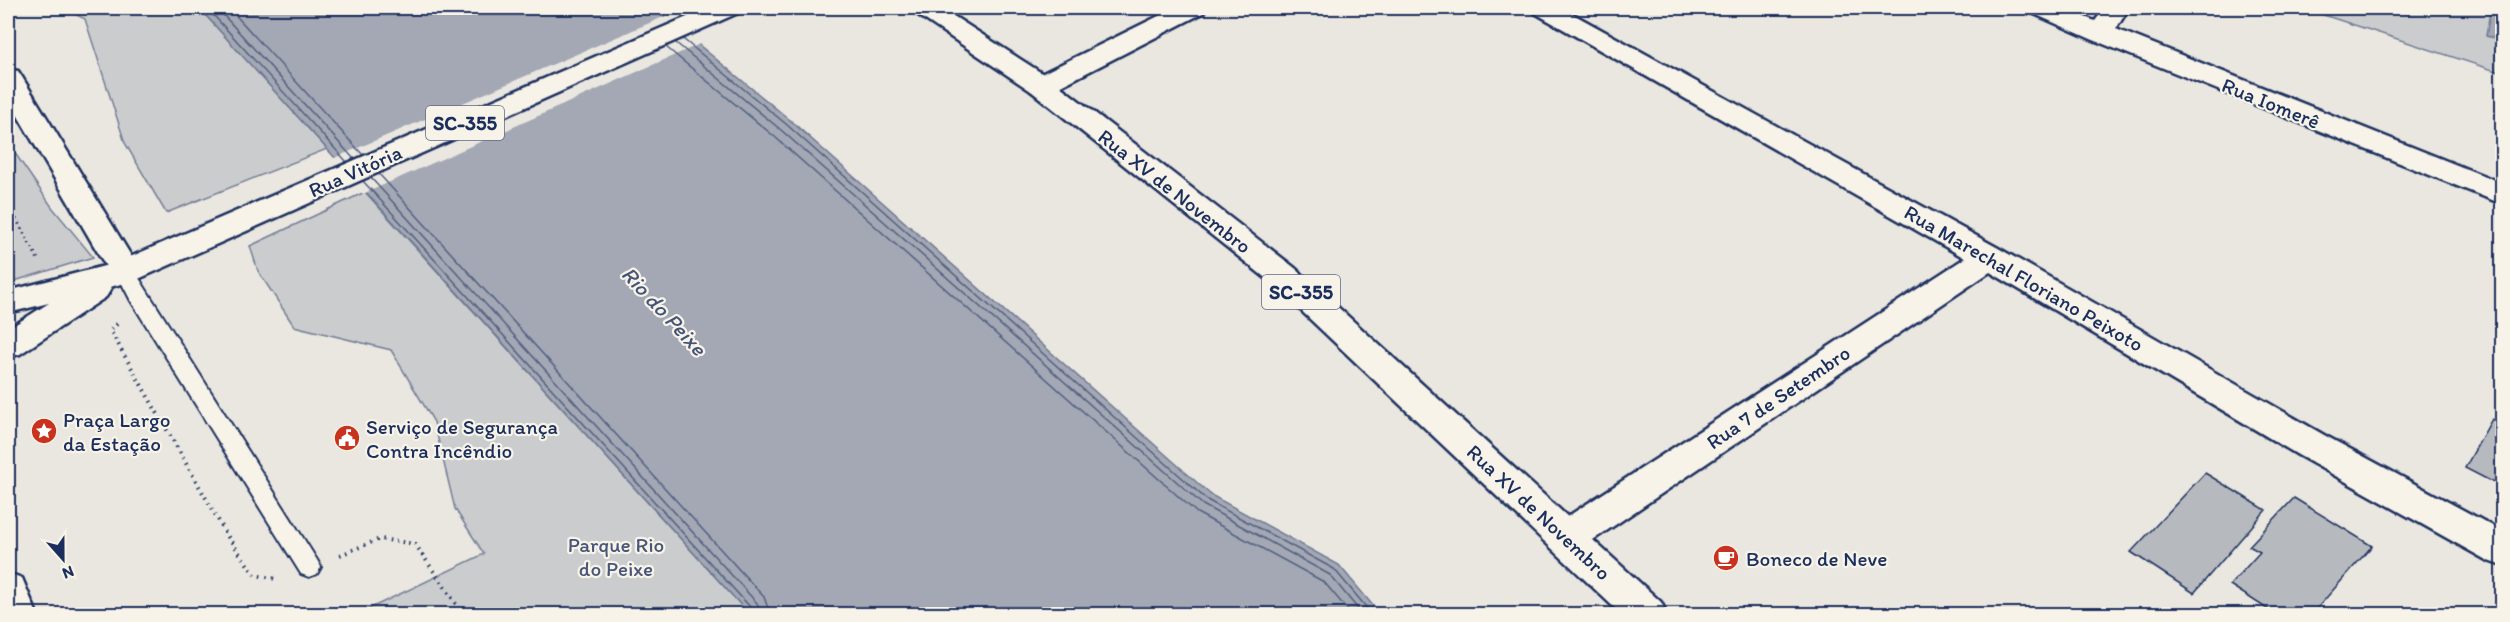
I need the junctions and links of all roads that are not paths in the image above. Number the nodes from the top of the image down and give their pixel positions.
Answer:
1 (924, 8) edge
2 (1194, 8) edge
3 (1544, 8) edge
4 (2041, 8) edge
5 (2117, 8) edge
6 (722, 11) edge
7 (2100, 33) junction
8 (8, 76) edge
9 (1041, 85) junction
10 (2502, 194) edge
11 (1989, 257) junction
12 (125, 272) junction
13 (8, 302) edge
14 (8, 345) edge
15 (1567, 537) junction
16 (2502, 550) edge
17 (309, 567) dead end
18 (8, 590) edge
19 (17, 615) edge
20 (1647, 615) edge

1 - 9 main road, Rua XV de Novembro / SC-355
2 - 9 main road
3 - 11 main road, Rua Marechal Floriano Peixoto
4 - 7 main road, Rua Iomerê
5 - 7 main road
6 - 12 main road, Rua Vitória / SC-355
7 - 10 main road, Rua Iomerê
8 - 12 main road
9 - 15 main road, Rua XV de Novembro / SC-355
11 - 15 main road, Rua 7 de Setembro
11 - 16 main road, Rua Marechal Floriano Peixoto
12 - 13 main road, Rua Vitória / SC-355
12 - 14 main road
12 - 17 lane
15 - 20 main road, Rua XV de Novembro / SC-355
18 - 19 main road

